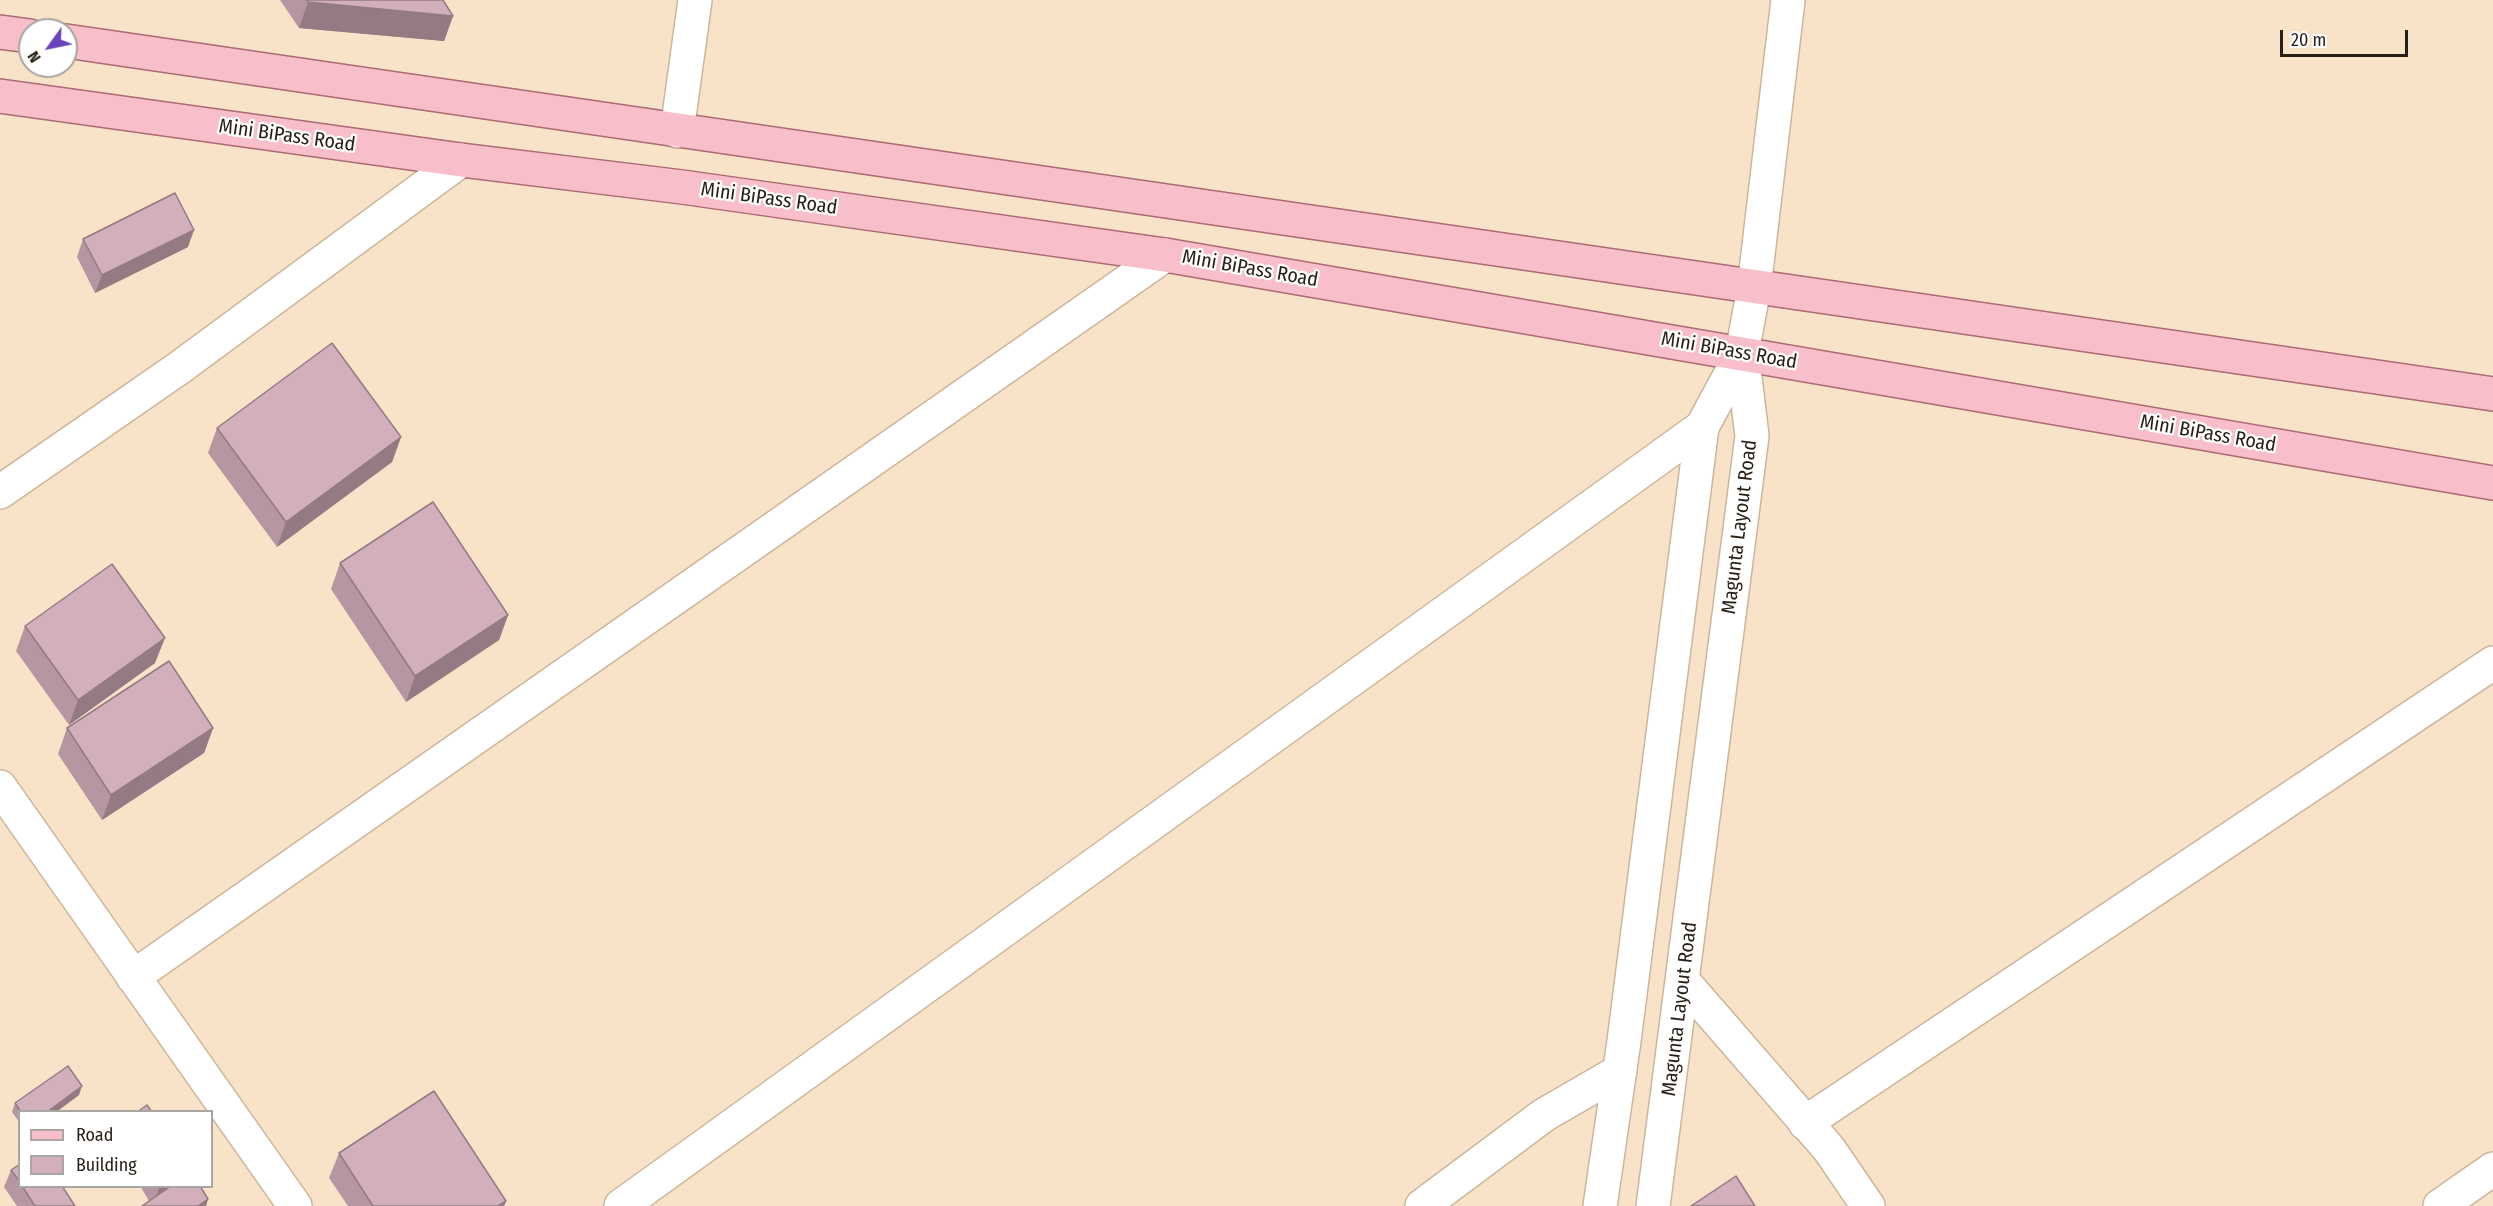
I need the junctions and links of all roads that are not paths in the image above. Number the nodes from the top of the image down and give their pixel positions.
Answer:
1 (695, 0) edge
2 (1788, 0) edge
3 (0, 32) edge
4 (18, 34) edge
5 (78, 44) edge
6 (0, 96) edge
7 (677, 131) junction
8 (460, 160) junction
9 (1165, 255) junction
10 (1754, 288) junction
11 (1742, 353) junction
12 (2493, 394) edge
13 (1702, 427) junction
14 (2493, 483) edge
15 (0, 492) edge
16 (2493, 663) edge
17 (0, 787) edge
18 (133, 977) junction
19 (1683, 981) junction
20 (1620, 1071) junction
21 (1805, 1123) junction
22 (2493, 1169) edge
23 (295, 1206) edge
24 (621, 1206) edge
25 (1422, 1206) edge
26 (1600, 1206) edge
27 (1653, 1206) edge
28 (1868, 1206) edge
29 (2440, 1206) edge

1 - 7 street
2 - 10 street
3 - 4 main road
5 - 7 main road
6 - 8 main road, Mini BiPass Road
7 - 10 main road
8 - 9 main road, Mini BiPass Road
8 - 15 street
9 - 11 main road, Mini BiPass Road
9 - 18 street
10 - 11 street
10 - 12 main road
11 - 13 street
11 - 14 main road, Mini BiPass Road
11 - 19 street, Magunta Layout Road
13 - 20 street
13 - 24 street
16 - 21 street
17 - 18 street
18 - 23 street
19 - 21 street
19 - 27 street, Magunta Layout Road
20 - 25 street
20 - 26 street
21 - 28 street
22 - 29 street

